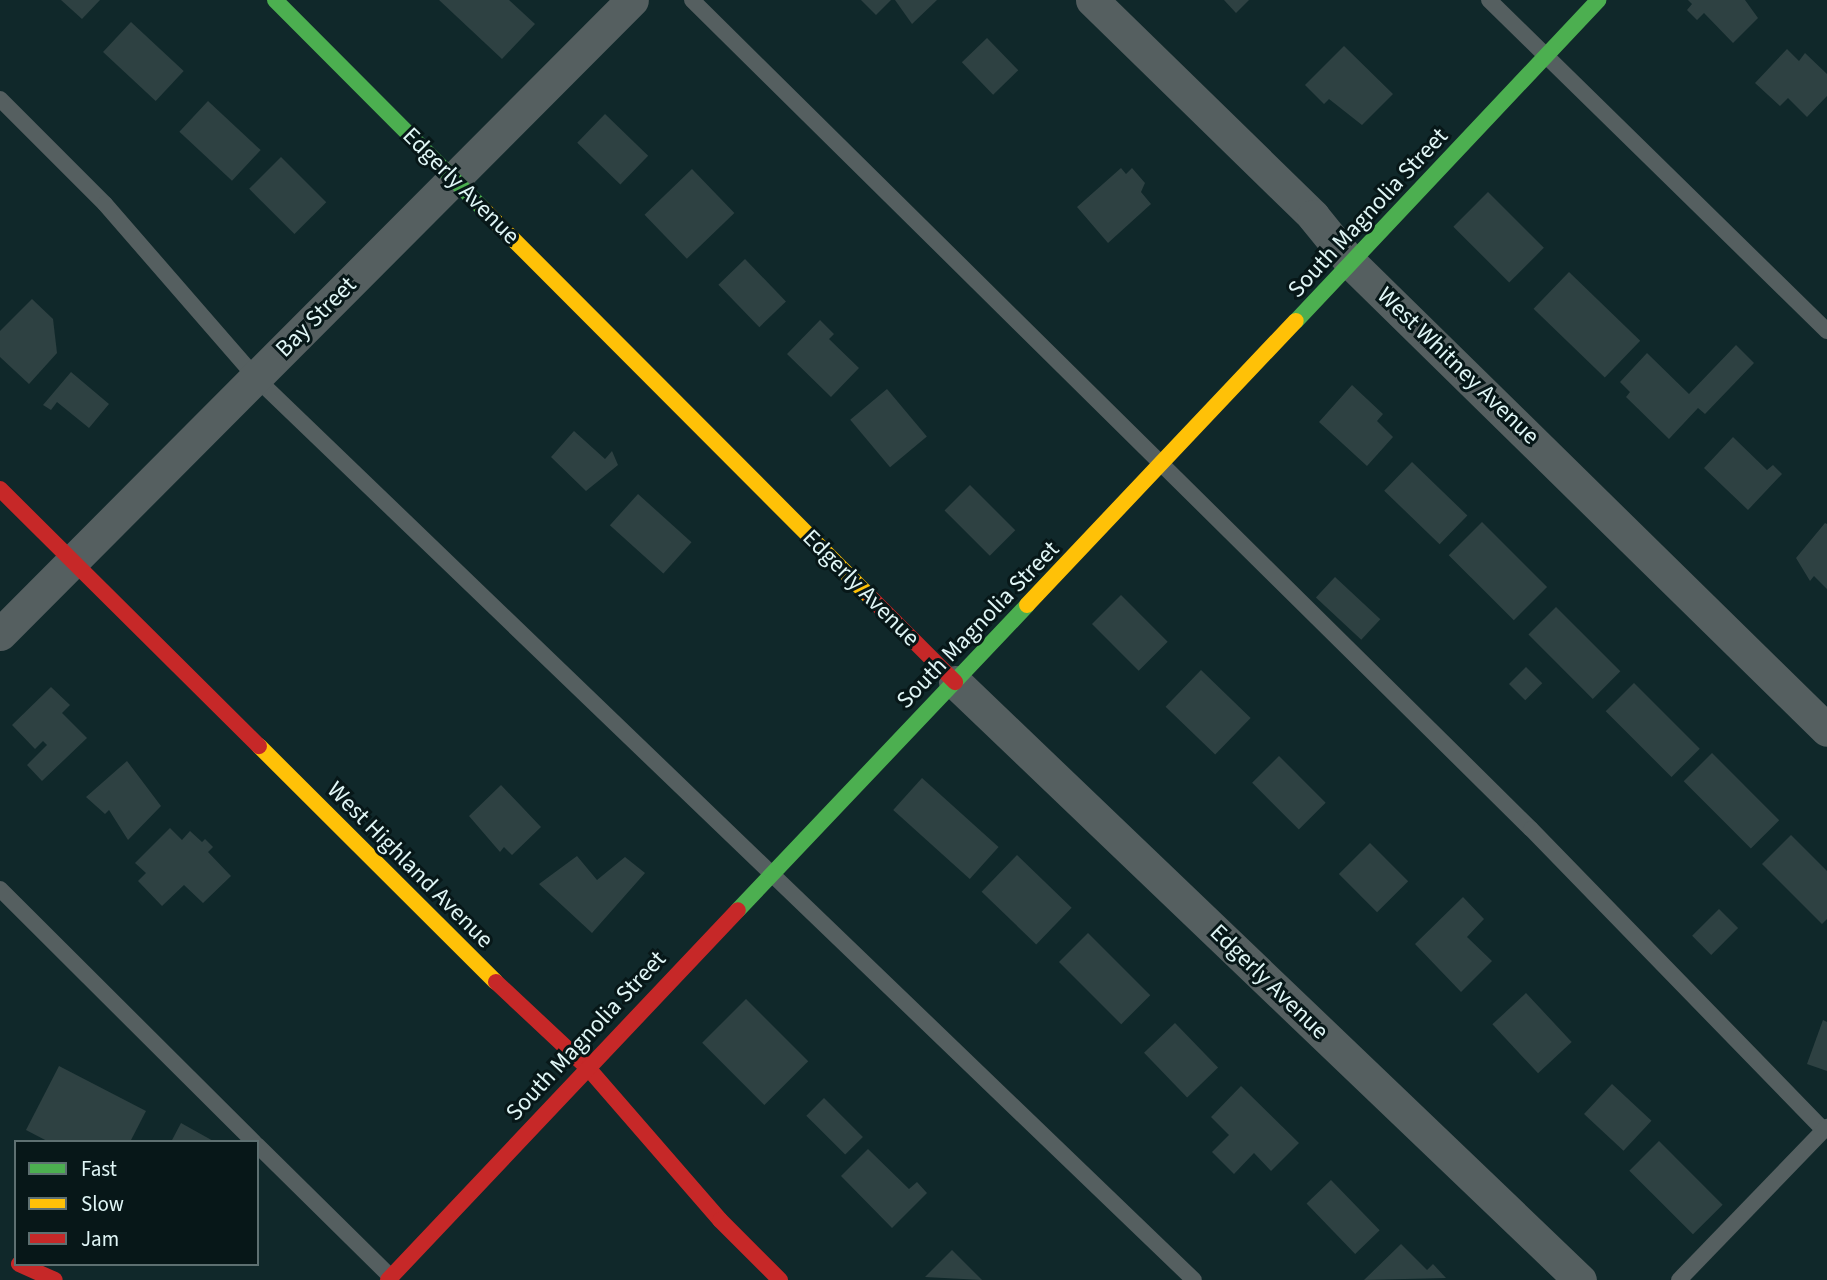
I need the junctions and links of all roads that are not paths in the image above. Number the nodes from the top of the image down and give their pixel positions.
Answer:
1 (275, 0) edge
2 (632, 0) edge
3 (692, 0) edge
4 (1092, 0) edge
5 (1489, 0) edge
6 (1599, 0) edge
7 (1545, 56) junction
8 (0, 99) edge
9 (454, 180) junction
10 (1352, 264) junction
11 (1827, 331) edge
12 (256, 378) junction
13 (1161, 465) junction
14 (0, 489) edge
15 (73, 560) junction
16 (0, 634) edge
17 (956, 682) junction
18 (1827, 730) edge
19 (773, 872) junction
20 (0, 889) edge
21 (588, 1068) junction
22 (1825, 1129) edge
23 (253, 1140) edge
24 (259, 1146) edge
25 (21, 1266) edge
26 (42, 1277) edge
27 (390, 1279) edge
28 (55, 1280) edge
29 (780, 1280) edge
30 (1194, 1280) edge
31 (1580, 1280) edge
32 (1679, 1280) edge

1 - 9 street, Edgerly Avenue
2 - 9 street, Bay Street
3 - 13 lane
4 - 10 street, West Whitney Avenue
5 - 7 lane
6 - 7 street, South Magnolia Street
7 - 10 street, South Magnolia Street
7 - 11 lane
8 - 12 lane
9 - 12 street, Bay Street
9 - 17 street, Edgerly Avenue
10 - 13 street, South Magnolia Street
10 - 18 street, West Whitney Avenue
12 - 15 street, Bay Street
12 - 19 lane
13 - 17 street, South Magnolia Street
13 - 22 lane
14 - 15 street, West Highland Avenue
15 - 16 street, Bay Street
15 - 21 street, West Highland Avenue
17 - 19 street, South Magnolia Street
17 - 31 street, Edgerly Avenue
19 - 21 street, South Magnolia Street
19 - 30 lane
20 - 23 lane
21 - 27 street, South Magnolia Street
21 - 29 street, West Highland Avenue
22 - 32 lane
24 - 27 lane
25 - 26 street
26 - 28 street

